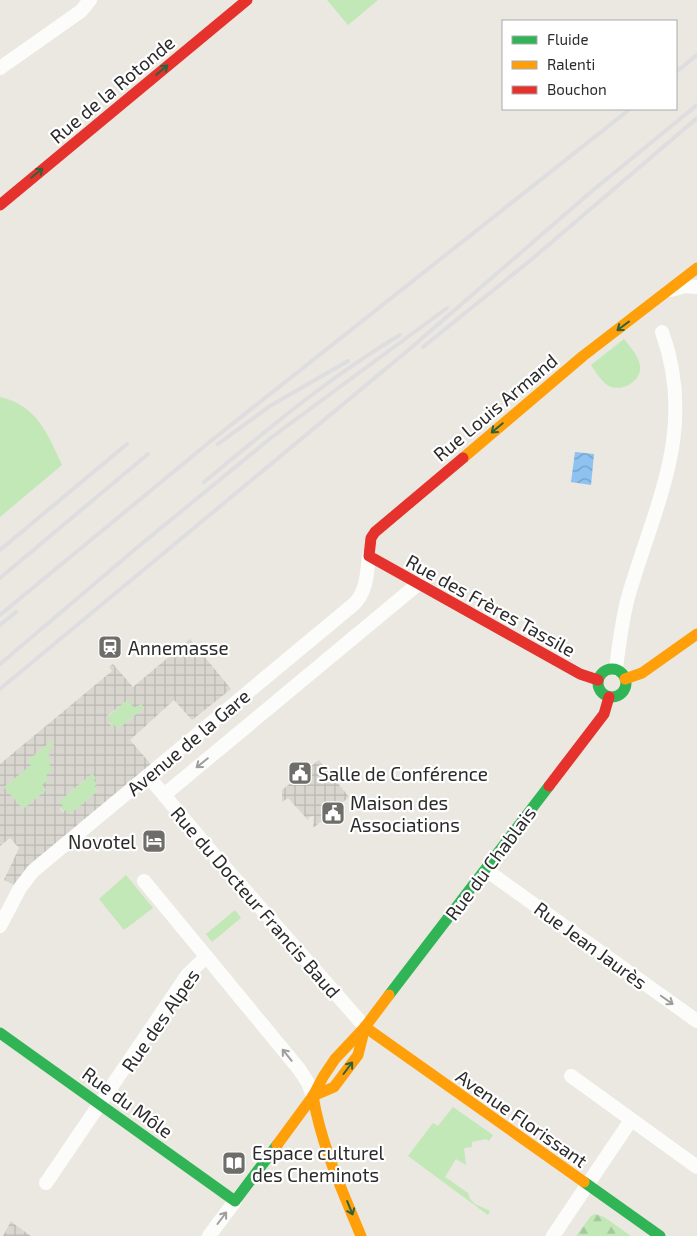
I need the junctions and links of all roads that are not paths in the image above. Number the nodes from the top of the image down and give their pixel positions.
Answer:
1 (90, 0) edge
2 (247, 0) edge
3 (0, 68) edge
4 (0, 205) edge
5 (697, 268) edge
6 (697, 287) edge
7 (665, 293) junction
8 (662, 332) dead end
9 (369, 556) junction
10 (414, 582) junction
11 (697, 634) edge
12 (620, 674) junction
13 (598, 680) junction
14 (609, 696) junction
15 (148, 776) junction
16 (164, 795) junction
17 (486, 870) junction
18 (144, 881) dead end
19 (0, 926) edge
20 (206, 957) junction
21 (697, 1021) edge
22 (365, 1027) junction
23 (0, 1033) edge
24 (571, 1076) dead end
25 (314, 1096) junction
26 (101, 1104) junction
27 (631, 1120) junction
28 (697, 1167) edge
29 (46, 1183) dead end
30 (588, 1186) junction
31 (235, 1201) junction
32 (209, 1236) edge
33 (361, 1236) edge
34 (553, 1236) edge
35 (660, 1236) edge

1 - 3 street
4 -> 2 street, Rue de la Rotonde
5 - 7 street, Rue Louis Armand
6 - 7 street
7 -> 9 street, Rue Louis Armand
8 - 12 street
9 - 10 street, Rue des Frères Tassile
9 - 15 street, Avenue de la Gare
10 - 13 street, Rue des Frères Tassile
10 -> 16 street
11 - 12 street
12 - 13 street
12 - 14 street
13 - 14 street
14 - 17 street, Rue du Chablais
15 - 16 street, Rue du Docteur Francis Baud
15 - 19 street, Avenue de la Gare
16 - 22 street, Rue du Docteur Francis Baud
17 -> 21 street, Rue Jean Jaurès
17 - 22 street, Rue du Chablais
18 - 20 street
25 -> 20 street
20 - 26 street, Rue des Alpes
22 - 25 street, Rue du Chablais
22 - 30 street, Avenue Florissant
23 - 26 street, Rue du Môle
24 - 27 street
25 - 31 street, Rue du Chablais
25 -> 33 street
26 - 29 street, Rue des Alpes
26 - 31 street, Rue du Môle
27 - 28 street
27 - 30 street
30 - 34 street
30 - 35 street, Avenue Florissant
32 -> 31 street, Rue du Chablais

